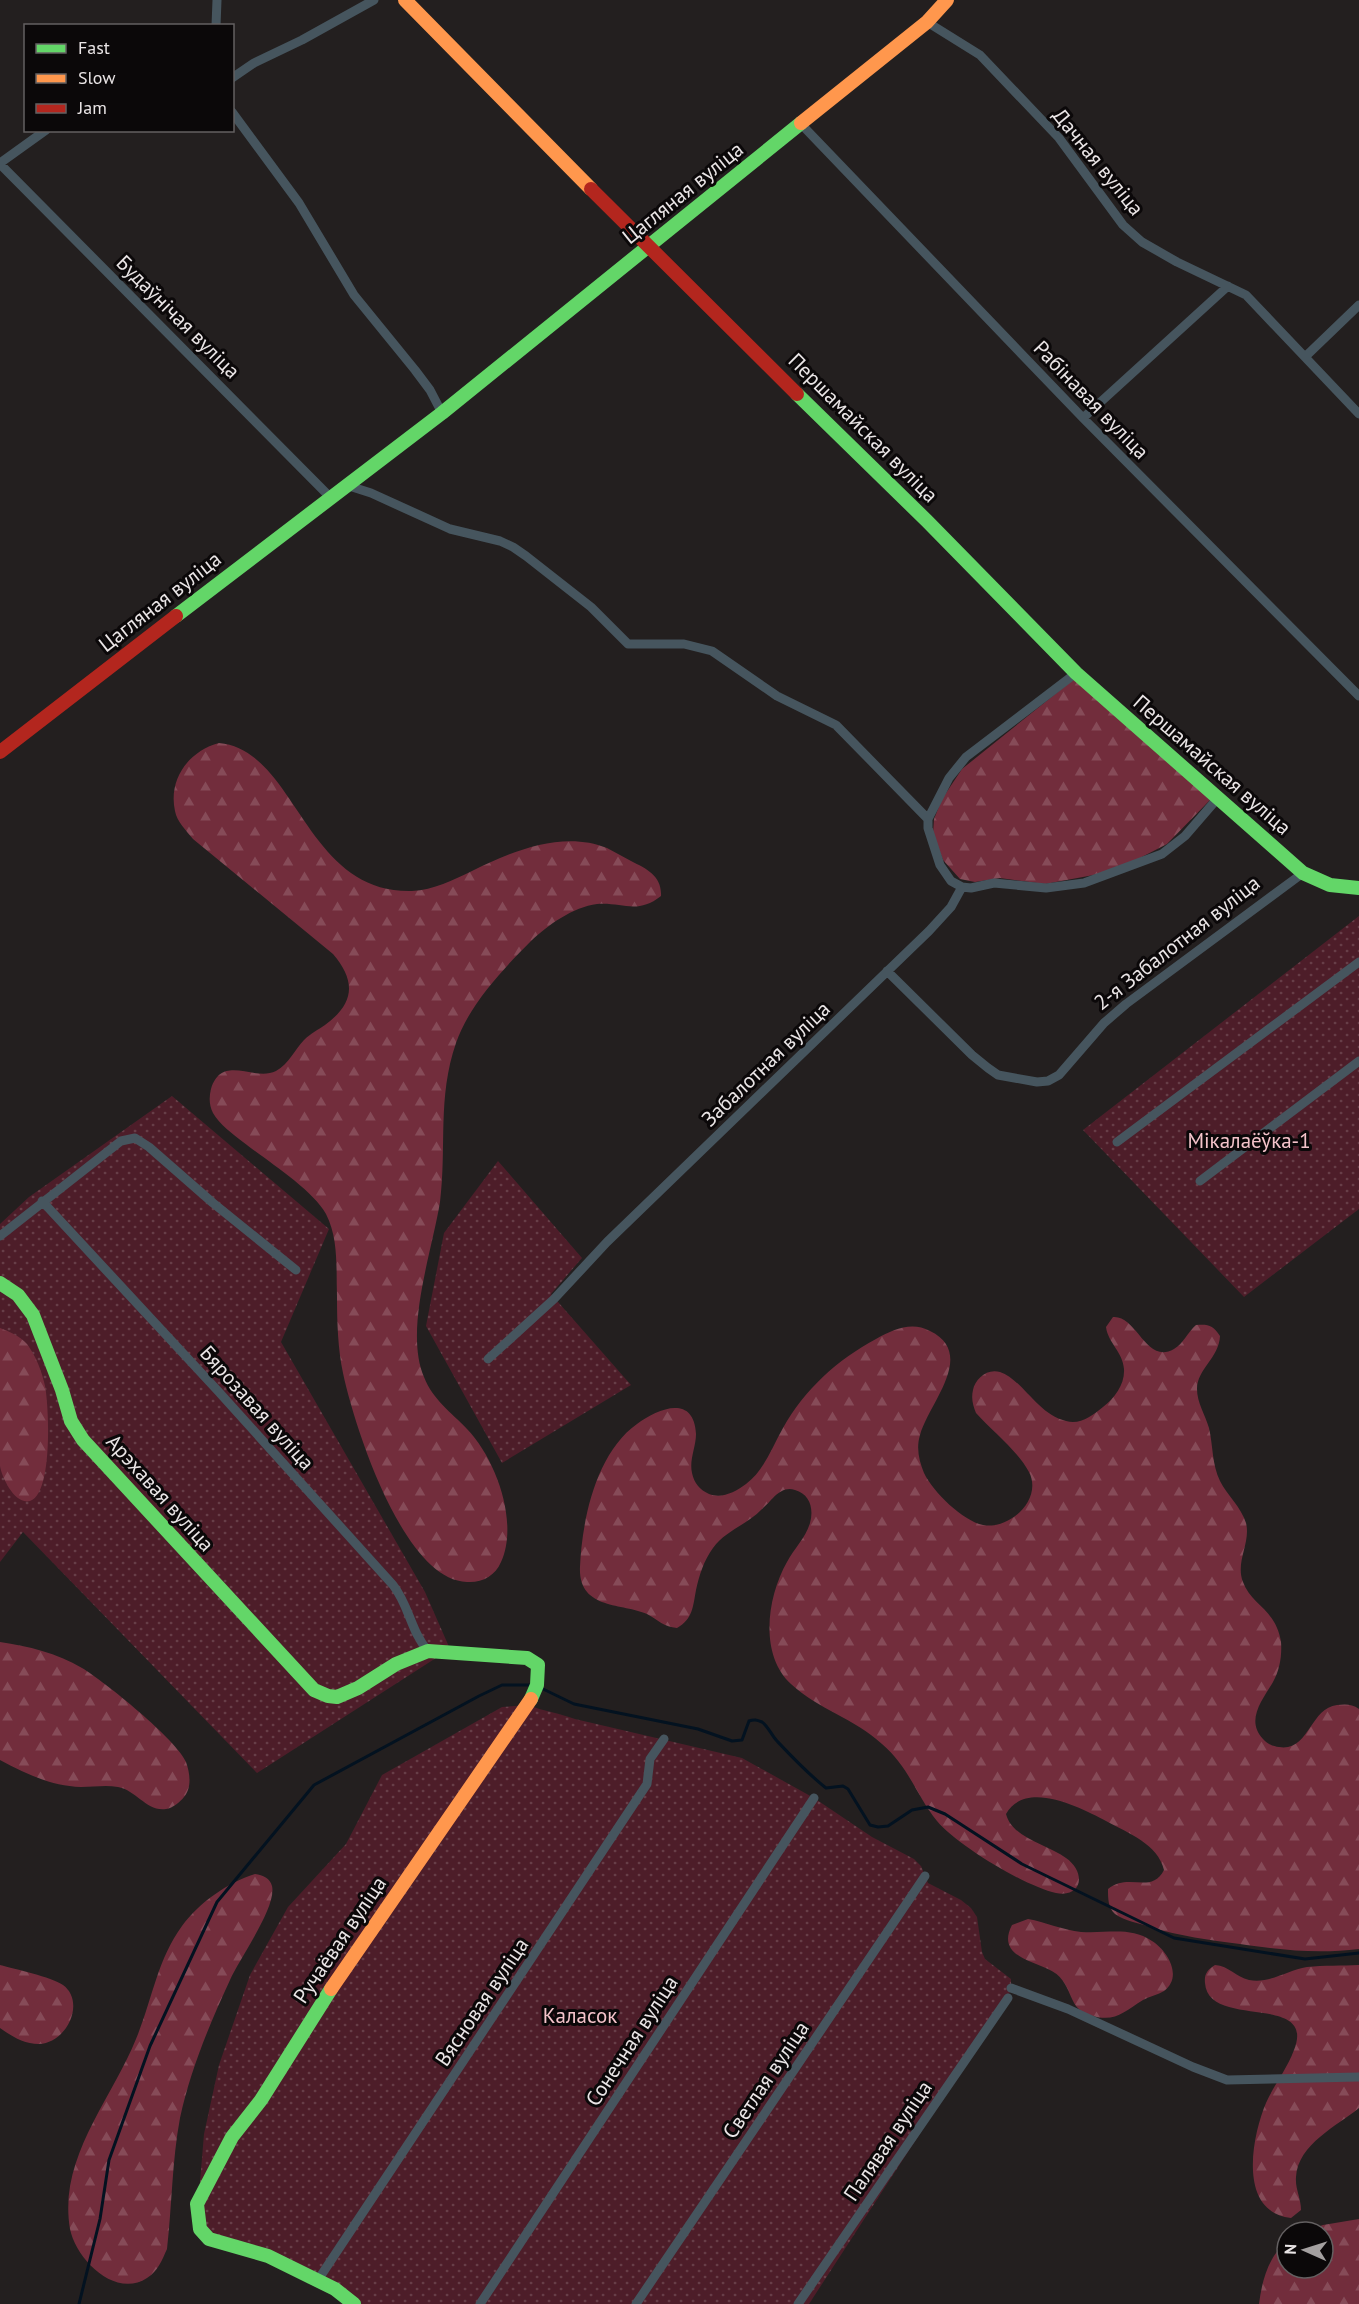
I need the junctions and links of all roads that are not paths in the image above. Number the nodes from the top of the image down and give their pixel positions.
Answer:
1 (217, 0) edge
2 (374, 0) edge
3 (405, 0) edge
4 (947, 0) edge
5 (927, 22) junction
6 (216, 24) edge
7 (234, 77) edge
8 (234, 115) edge
9 (801, 124) junction
10 (43, 132) edge
11 (0, 163) edge
12 (650, 248) junction
13 (1228, 286) junction
14 (1359, 305) edge
15 (1306, 356) junction
16 (442, 413) junction
17 (1359, 414) edge
18 (1083, 418) junction
19 (346, 485) junction
20 (330, 497) junction
21 (1076, 673) junction
22 (1359, 696) edge
23 (0, 752) edge
24 (1217, 799) junction
25 (928, 819) junction
26 (1303, 873) junction
27 (962, 887) junction
28 (1359, 888) edge
29 (1359, 962) edge
30 (887, 971) junction
31 (1359, 1060) edge
32 (1117, 1142) dead end
33 (1200, 1181) dead end
34 (42, 1201) junction
35 (0, 1236) edge
36 (296, 1270) dead end
37 (0, 1283) edge
38 (488, 1359) dead end
39 (428, 1651) junction
40 (664, 1739) dead end
41 (814, 1798) dead end
42 (925, 1876) dead end
43 (1359, 2077) edge
44 (318, 2280) junction
45 (354, 2304) edge
46 (480, 2304) edge
47 (636, 2304) edge
48 (798, 2304) edge

1 - 6 street
2 - 7 street
3 - 12 street, Першамайская вуліца
4 - 5 street, Цагляная вуліца
5 - 9 street, Цагляная вуліца
5 - 13 street, Дачная вуліца
8 - 16 street
9 - 12 street, Цагляная вуліца
9 - 18 street, Рабінавая вуліца
10 - 11 street, Будаўнічая вуліца
11 - 20 street, Будаўнічая вуліца
12 - 16 street, Цагляная вуліца
12 - 21 street, Першамайская вуліца
13 - 15 street, Дачная вуліца
13 - 18 street
14 - 15 street
15 - 17 street, Дачная вуліца
16 - 19 street, Цагляная вуліца
18 - 22 street, Рабінавая вуліца
19 - 20 street, Цагляная вуліца
19 - 25 street
20 - 23 street, Цагляная вуліца
21 - 24 street, Першамайская вуліца
21 - 25 street
24 - 26 street, Першамайская вуліца
24 - 27 street
25 - 27 street
26 - 28 street
26 - 30 street, 2-я Забалотная вуліца
27 - 30 street, Забалотная вуліца
29 - 32 street
30 - 38 street, Забалотная вуліца
31 - 33 street
34 - 35 street
34 - 36 street
34 - 39 street, Бярозавая вуліца
37 - 39 street, Арэхавая вуліца
39 - 44 street, Ручаёвая вуліца
40 - 44 street, Вясновая вуліца
41 - 46 street, Сонечная вуліца
42 - 47 street, Светлая вуліца
43 - 48 street, Палявая вуліца
44 - 45 street

